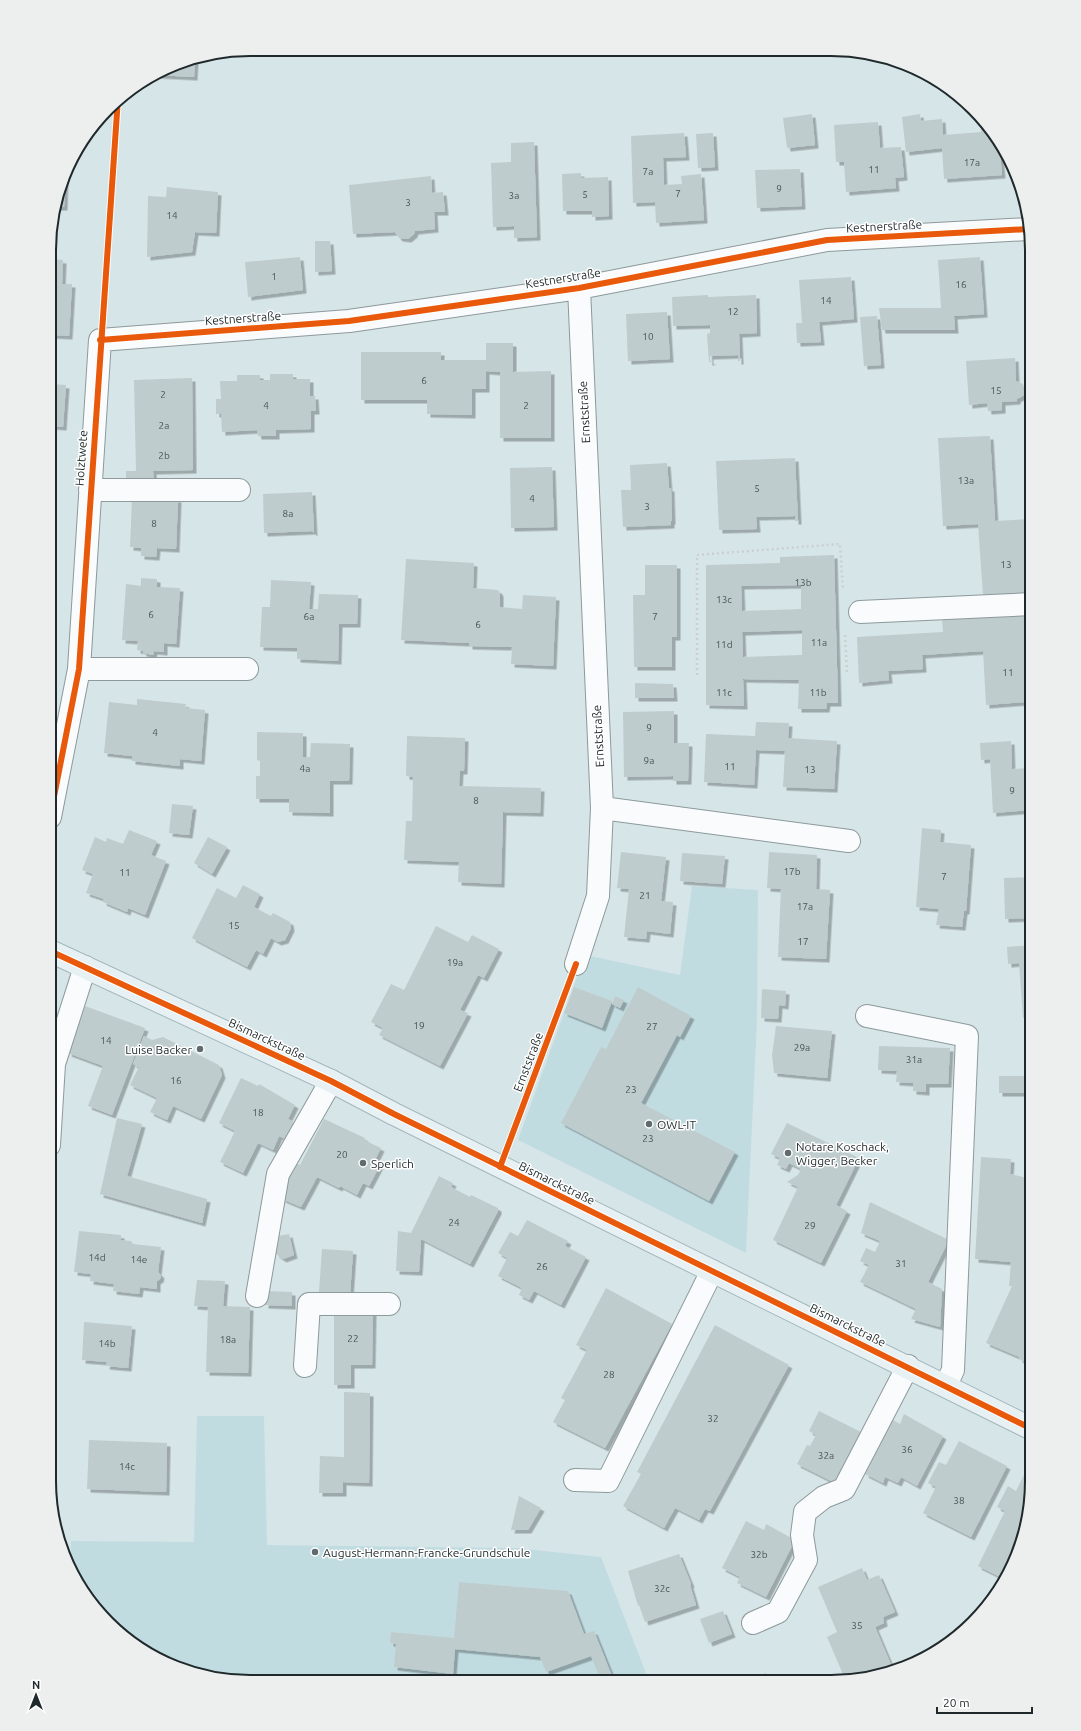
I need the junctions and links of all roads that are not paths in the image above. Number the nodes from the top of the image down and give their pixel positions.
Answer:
1 (1024, 228) edge
2 (579, 288) junction
3 (100, 340) joint
4 (90, 490) junction
5 (239, 490) dead end
6 (1025, 604) edge
7 (852, 613) road end
8 (79, 669) junction
9 (247, 669) dead end
10 (56, 786) edge
11 (602, 808) junction
12 (849, 841) dead end
13 (56, 954) edge
14 (576, 964) dead end
15 (85, 967) junction
16 (867, 1016) dead end
17 (56, 1058) edge
18 (331, 1080) junction
19 (712, 1271) junction
20 (257, 1296) dead end
21 (389, 1304) dead end
22 (305, 1366) dead end
23 (908, 1366) junction
24 (946, 1385) junction
25 (1025, 1424) edge
26 (575, 1480) dead end
27 (753, 1623) dead end

1 - 2 street, Kestnerstraße
2 - 3 street, Kestnerstraße
2 - 11 street, Ernststraße
3 - 4 street, Holztwete
4 - 5 street
4 - 8 street, Holztwete
6 - 7 street
8 - 9 street
8 - 10 street, Holztwete
11 - 12 street
11 - 14 street, Ernststraße
13 - 15 main road, Bismarckstraße
15 - 17 street
15 - 18 main road, Bismarckstraße
16 - 24 street
18 - 19 main road, Bismarckstraße
18 - 20 street
19 - 23 main road, Bismarckstraße
19 - 26 street
21 - 22 street
23 - 24 main road, Bismarckstraße
23 - 27 street
24 - 25 main road, Bismarckstraße

